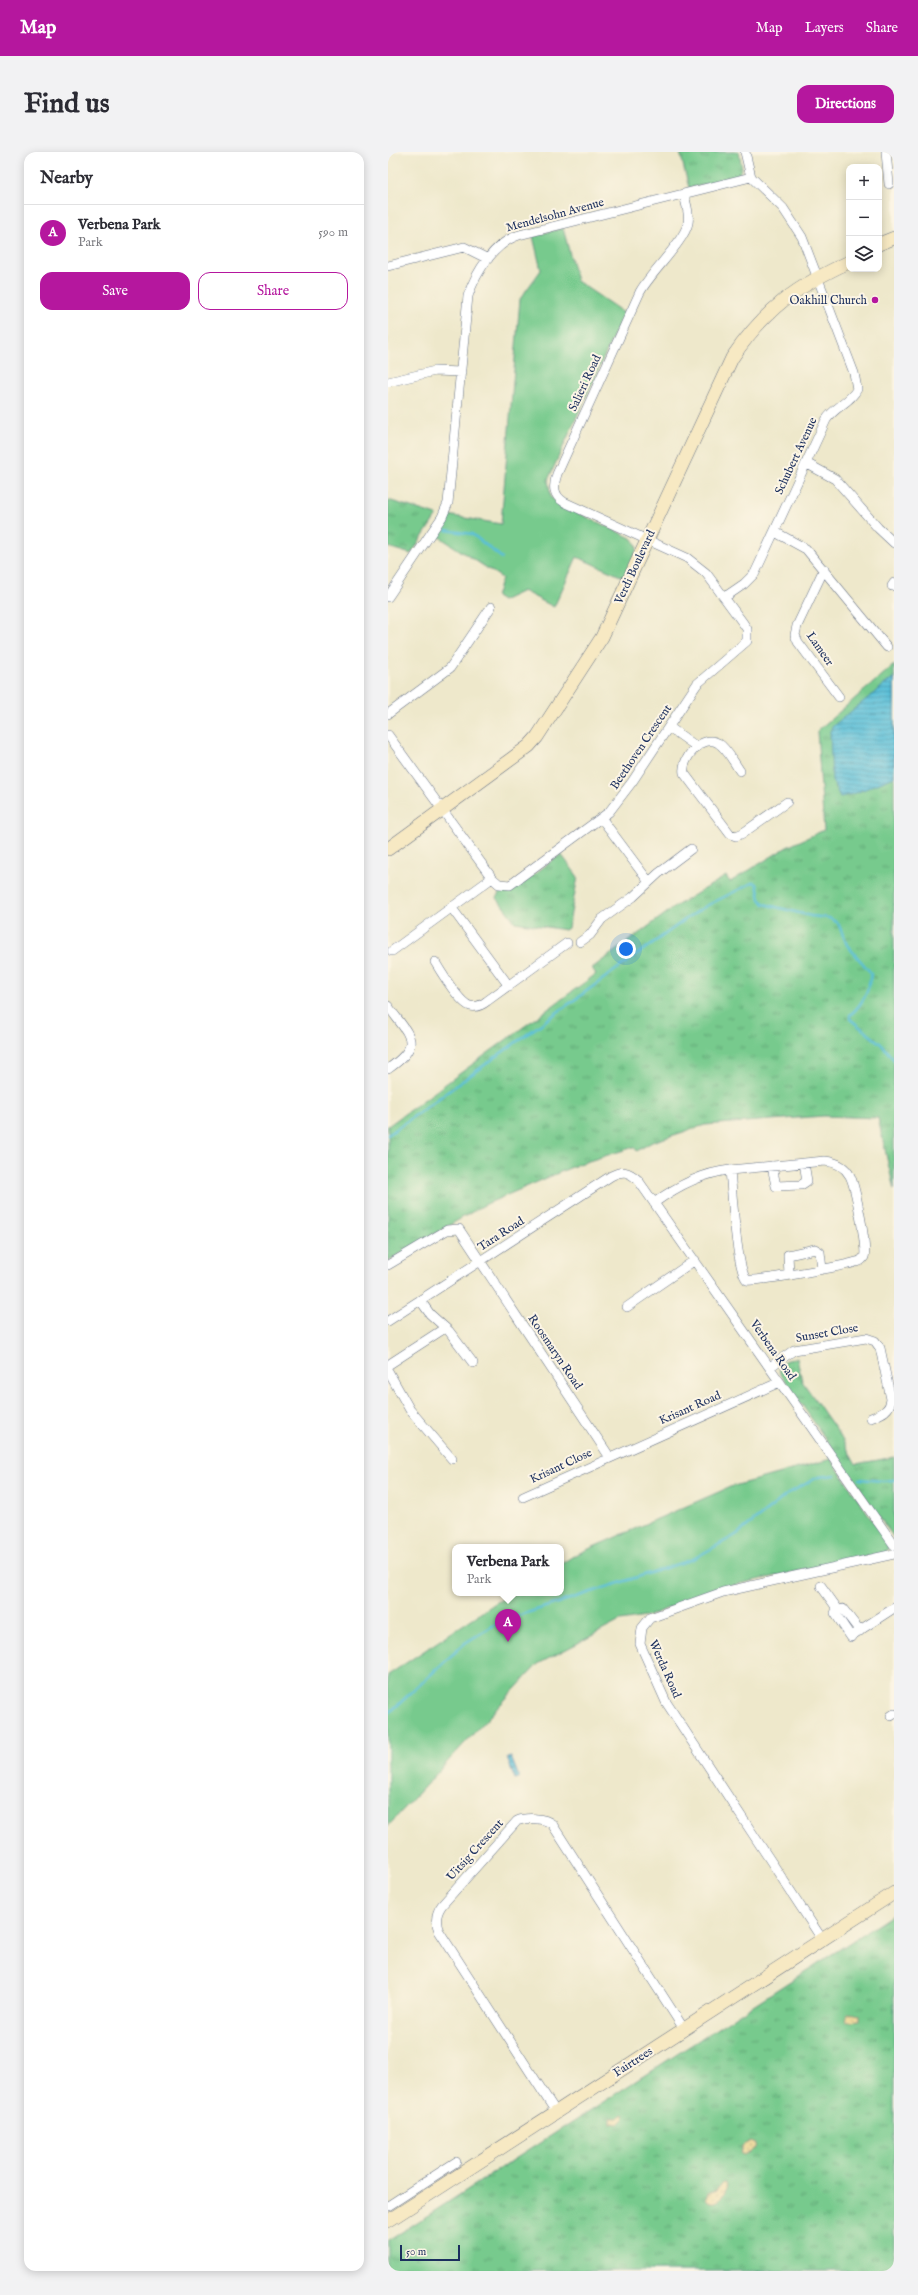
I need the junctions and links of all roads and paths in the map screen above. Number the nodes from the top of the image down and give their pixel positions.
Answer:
1 (744, 152) edge
2 (886, 152) edge
3 (751, 177) junction
4 (889, 184) dead end
5 (684, 195) junction
6 (894, 238) edge
7 (882, 243) edge
8 (894, 247) edge
9 (882, 251) edge
10 (488, 259) junction
11 (846, 263) edge
12 (388, 266) edge
13 (818, 276) junction
14 (461, 372) junction
15 (388, 382) edge
16 (806, 463) junction
17 (775, 532) junction
18 (647, 541) junction
19 (894, 542) edge
20 (824, 569) junction
21 (388, 597) edge
22 (724, 597) junction
23 (491, 607) dead end
24 (887, 647) dead end
25 (839, 697) dead end
26 (388, 714) edge
27 (669, 727) junction
28 (388, 735) edge
29 (697, 747) junction
30 (740, 771) dead end
31 (787, 802) dead end
32 (442, 810) junction
33 (602, 819) junction
34 (388, 849) edge
35 (691, 849) dead end
36 (492, 878) junction
37 (649, 882) junction
38 (451, 907) junction
39 (580, 942) dead end
40 (567, 943) dead end
41 (392, 951) dead end
42 (435, 962) dead end
43 (508, 986) junction
44 (388, 1006) edge
45 (388, 1069) edge
46 (804, 1163) junction
47 (772, 1166) junction
48 (730, 1170) junction
49 (628, 1172) joint
50 (654, 1203) junction
51 (695, 1260) junction
52 (480, 1262) junction
53 (388, 1265) edge
54 (822, 1269) junction
55 (789, 1274) junction
56 (420, 1300) junction
57 (628, 1307) dead end
58 (388, 1321) edge
59 (445, 1328) junction
60 (473, 1363) dead end
61 (388, 1365) edge
62 (770, 1367) junction
63 (388, 1371) edge
64 (780, 1382) junction
65 (871, 1418) dead end
66 (609, 1456) junction
67 (452, 1459) dead end
68 (523, 1497) dead end
69 (894, 1545) edge
70 (894, 1554) edge
71 (821, 1586) dead end
72 (894, 1608) edge
73 (894, 1890) edge
74 (894, 1893) edge
75 (877, 1903) junction
76 (822, 1939) junction
77 (684, 2029) junction
78 (556, 2112) junction
79 (456, 2162) dead end
80 (411, 2199) junction
81 (388, 2206) edge
82 (388, 2221) edge

1 - 3 street
2 - 4 street
3 - 5 street, Mendelsohn Avenue
3 - 13 street
5 - 10 street, Mendelsohn Avenue
5 - 18 street, Salieri Road
6 - 7 street
8 - 9 street
10 - 12 street
10 - 14 street, Mendelsohn Avenue
11 - 13 street, Verdi Boulevard
13 - 16 street, Schubert Avenue
13 - 18 street, Verdi Boulevard
14 - 15 street
14 - 21 street, Mendelsohn Avenue
16 - 17 street, Schubert Avenue
16 - 19 street
17 - 20 street
17 - 22 street, Schubert Avenue
18 - 22 street, Beethoven Crescent
18 - 32 street, Verdi Boulevard
20 - 24 street
20 - 25 street, Lameer
22 - 27 street, Beethoven Crescent
23 - 26 street
27 - 29 street
27 - 33 street, Beethoven Crescent
28 - 32 street
29 - 30 street
29 - 31 street
32 - 34 street, Verdi Boulevard
32 - 36 street
33 - 36 street, Beethoven Crescent
33 - 37 street
35 - 37 street
36 - 38 street
37 - 39 street
38 - 41 street
38 - 43 street
40 - 43 street
42 - 43 street
44 - 45 street
46 - 47 street
46 - 47 street
46 - 54 street
47 - 48 street
48 - 50 street
48 - 55 street
49 - 50 street, Verbena Road
49 - 52 street, Tara Road
50 - 51 street, Verbena Road
51 - 57 street
51 - 62 street, Verbena Road
52 - 53 street, Roosmaryn Road
52 - 56 street, Tara Road
52 - 66 street, Roosmaryn Road
54 - 55 street
54 - 55 street
56 - 58 street, Tara Road
56 - 59 street
59 - 60 street
59 - 61 street
62 - 64 street, Verbena Road
62 - 65 street, Sunset Close
63 - 67 street
64 - 66 street, Krisant Road
64 - 69 street, Verbena Road
66 - 68 street, Krisant Close
70 - 76 street, Werda Road
71 - 72 street
73 - 75 street, Fairtrees
74 - 75 street, Fairtrees
75 - 76 street, Fairtrees
76 - 77 street, Fairtrees
77 - 78 street, Fairtrees
77 - 78 street, Uitsig Crescent
78 - 80 street, Fairtrees
79 - 80 street
80 - 81 street
80 - 82 street, Fairtrees

